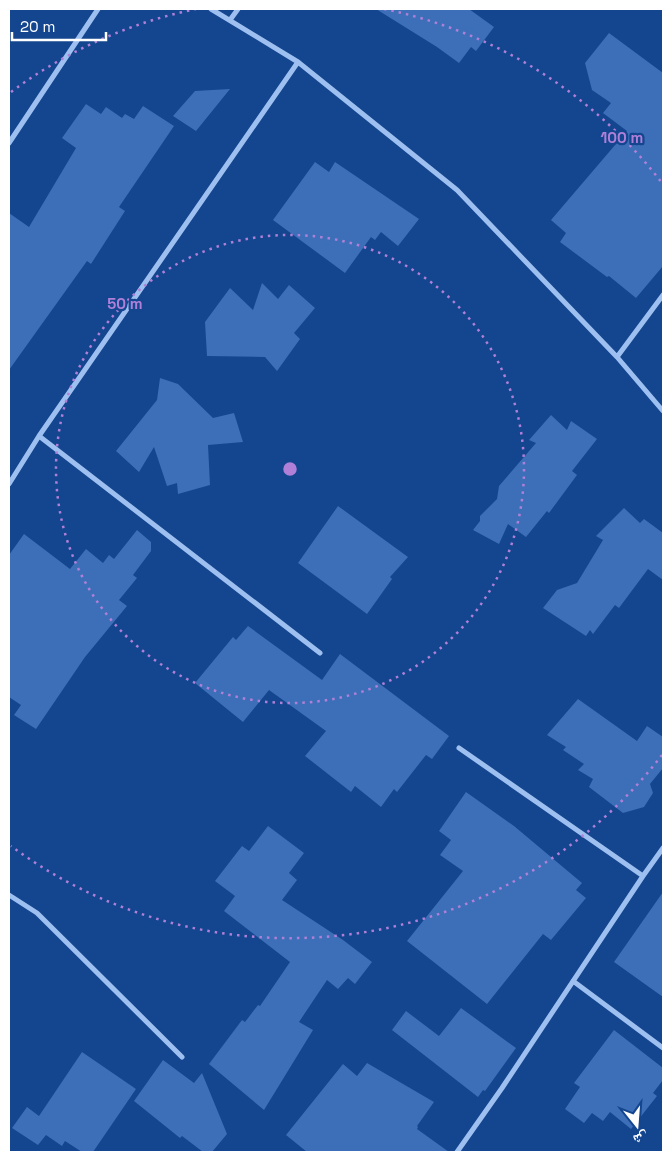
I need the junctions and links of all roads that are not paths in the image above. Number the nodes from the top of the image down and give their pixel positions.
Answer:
1 (98, 9) edge
2 (211, 9) edge
3 (238, 9) edge
4 (230, 20) junction
5 (298, 62) junction
6 (9, 143) edge
7 (663, 295) edge
8 (617, 357) junction
9 (663, 411) edge
10 (39, 436) junction
11 (9, 484) edge
12 (320, 653) dead end
13 (459, 748) dead end
14 (663, 848) edge
15 (643, 876) junction
16 (9, 894) edge
17 (573, 981) junction
18 (663, 1048) edge
19 (182, 1057) dead end
20 (457, 1152) edge

1 - 6 street
2 - 4 street
3 - 4 street
4 - 5 street
5 - 8 street
5 - 10 street
7 - 8 street
8 - 9 street
10 - 11 street
10 - 12 street
13 - 15 street
14 - 15 street
15 - 17 street
16 - 19 street
17 - 18 street
17 - 20 street

